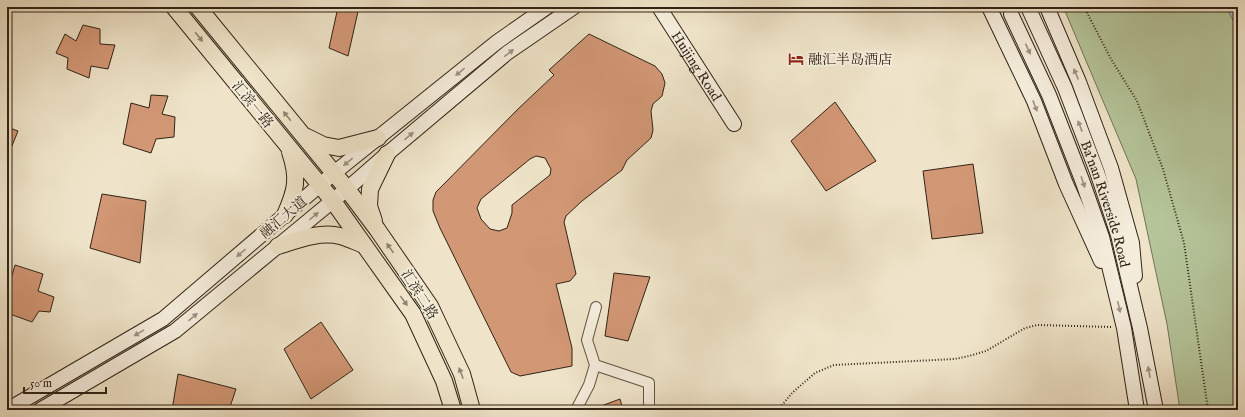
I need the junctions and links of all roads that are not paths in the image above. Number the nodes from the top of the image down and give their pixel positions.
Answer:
1 (174, 7) edge
2 (198, 7) edge
3 (547, 7) edge
4 (574, 7) edge
5 (659, 7) edge
6 (989, 7) edge
7 (1028, 7) edge
8 (1047, 7) edge
9 (996, 14) edge
10 (1011, 14) dead end
11 (734, 124) dead end
12 (304, 136) junction
13 (378, 138) junction
14 (288, 146) junction
15 (387, 154) junction
16 (334, 173) junction
17 (320, 185) junction
18 (347, 189) junction
19 (333, 201) junction
20 (285, 215) junction
21 (377, 229) junction
22 (364, 244) junction
23 (278, 246) junction
24 (1114, 288) junction
25 (596, 307) dead end
26 (1140, 328) junction
27 (595, 365) junction
28 (7, 410) edge
29 (40, 410) edge
30 (454, 410) edge
31 (472, 410) edge
32 (576, 410) edge
33 (649, 410) edge
34 (1137, 410) edge
35 (1156, 410) edge

1 -> 14 main road, 汇滨一路
12 -> 2 main road, 汇滨一路
3 -> 13 main road, 融汇大道
15 -> 4 main road, 融汇大道
5 - 11 main road, Huijing Road
6 - 9 main road
26 -> 7 main road, Ba'nan Riverside Road
26 -> 8 main road
9 -> 24 main road
10 -> 24 main road, Ba'nan Riverside Road
12 - 13 main road
12 - 16 main road, 汇滨一路
13 -> 16 main road, 融汇大道
14 - 17 main road, 汇滨一路
14 - 20 main road
15 - 18 main road, 融汇大道
15 - 21 main road
16 - 17 main road, 融汇大道
16 - 18 main road, 汇滨一路
17 - 19 main road, 汇滨一路
17 - 20 main road, 融汇大道
18 - 19 main road, 融汇大道
18 - 21 main road, 汇滨二路
19 - 22 main road, 汇滨二路
23 -> 19 main road, 融汇大道
20 -> 28 main road, 融汇大道
31 -> 21 main road, 汇滨二路
22 - 23 main road
22 -> 30 main road, 汇滨二路
29 -> 23 main road, 融汇大道
24 -> 34 main road, Ba'nan Riverside Road
25 - 27 street
35 -> 26 main road, Ba'nan Riverside Road
27 - 32 street
27 - 33 street

